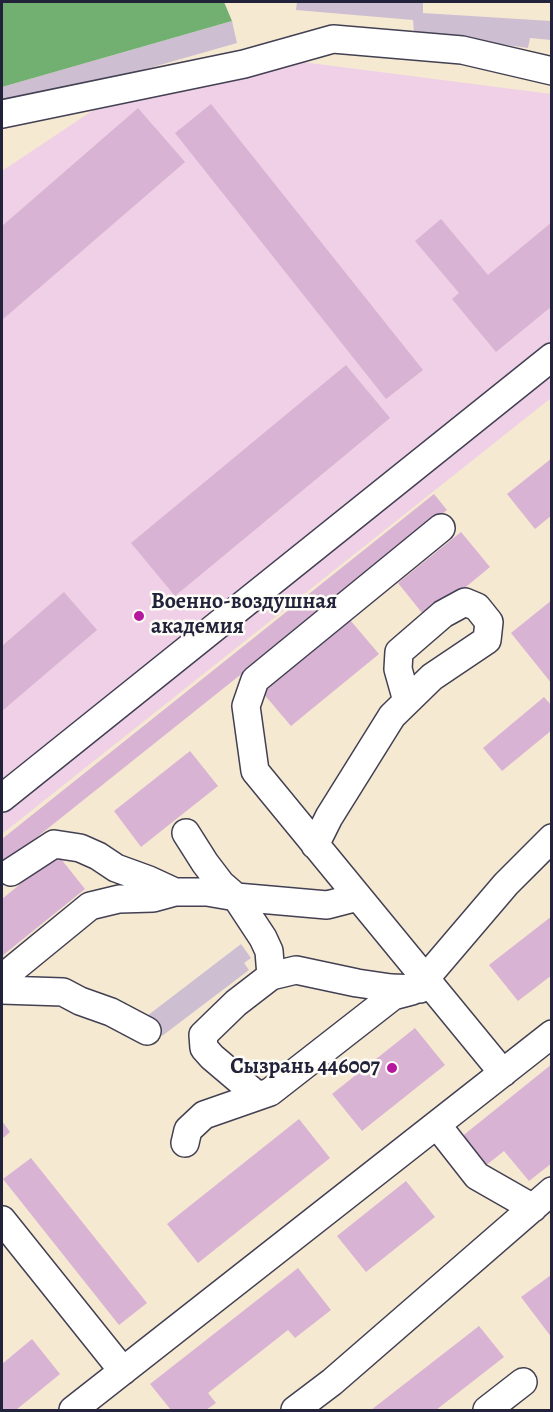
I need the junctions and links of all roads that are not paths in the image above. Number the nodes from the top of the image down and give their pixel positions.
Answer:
1 (552, 71) edge
2 (2, 114) edge
3 (552, 357) edge
4 (441, 528) dead end
5 (407, 701) dead end
6 (2, 798) edge
7 (186, 833) dead end
8 (552, 838) edge
9 (315, 845) junction
10 (11, 872) dead end
11 (175, 892) junction
12 (236, 897) junction
13 (358, 897) junction
14 (272, 976) junction
15 (2, 978) edge
16 (422, 984) junction
17 (2, 990) edge
18 (147, 1031) dead end
19 (552, 1034) edge
20 (503, 1073) junction
21 (258, 1096) junction
22 (437, 1125) junction
23 (185, 1143) dead end
24 (545, 1200) edge
25 (2, 1220) edge
26 (123, 1371) junction
27 (523, 1382) dead end
28 (313, 1405) edge
29 (73, 1410) edge
30 (486, 1410) edge

1 - 2 street
3 - 6 street
4 - 9 street
5 - 9 street
7 - 12 street
8 - 16 street
9 - 13 street
10 - 11 street
11 - 12 street
11 - 15 street
12 - 13 street
12 - 14 street
13 - 16 street
14 - 16 street
14 - 21 street
16 - 20 street
16 - 21 street
17 - 18 street
19 - 20 street
20 - 22 street
21 - 23 street
22 - 24 street
22 - 26 street
24 - 28 street
25 - 26 street
26 - 29 street
27 - 30 street

